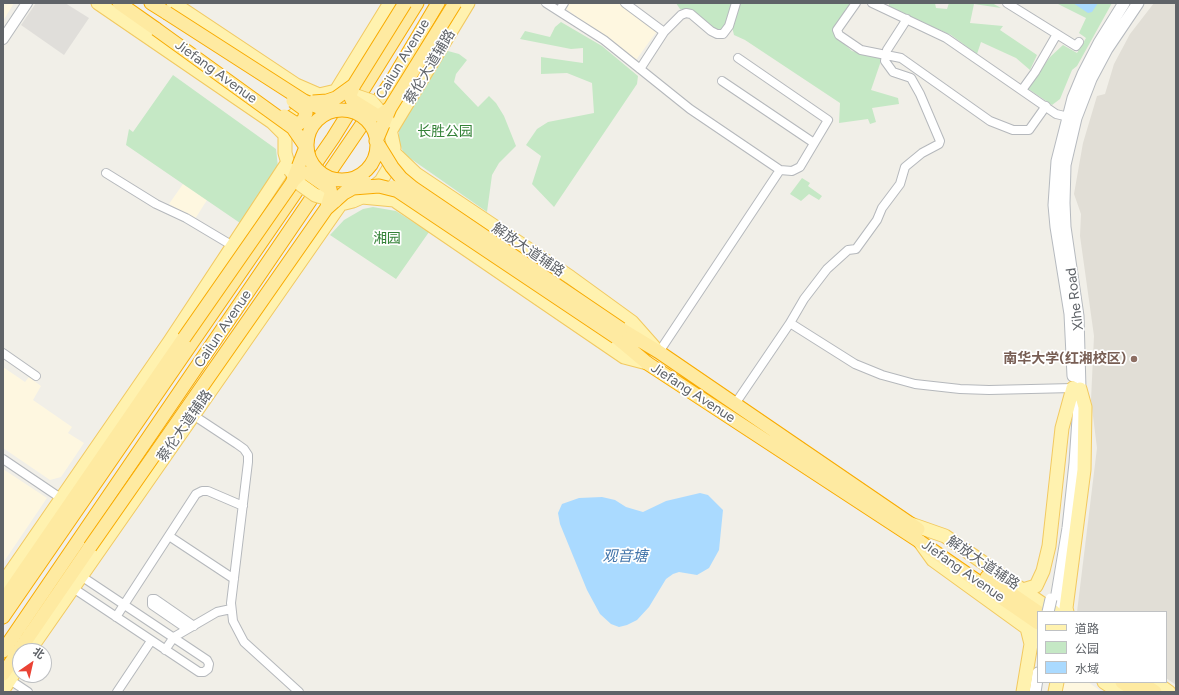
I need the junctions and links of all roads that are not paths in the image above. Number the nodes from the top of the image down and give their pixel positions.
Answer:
1 (20, 3) edge
2 (26, 3) edge
3 (98, 3) edge
4 (119, 3) edge
5 (151, 3) edge
6 (390, 3) edge
7 (405, 3) edge
8 (417, 3) edge
9 (438, 3) edge
10 (455, 3) edge
11 (468, 3) edge
12 (546, 3) edge
13 (564, 3) edge
14 (625, 3) edge
15 (736, 3) edge
16 (856, 3) edge
17 (872, 3) edge
18 (1007, 3) edge
19 (1124, 3) edge
20 (1138, 3) edge
21 (883, 6) edge
22 (170, 8) edge
23 (559, 11) junction
24 (906, 19) junction
25 (3, 30) edge
26 (664, 32) junction
27 (1057, 34) junction
28 (3, 39) edge
29 (1079, 42) dead end
30 (886, 56) junction
31 (738, 58) dead end
32 (241, 62) junction
33 (640, 69) junction
34 (228, 80) junction
35 (722, 81) dead end
36 (345, 90) junction
37 (1022, 90) junction
38 (319, 95) junction
39 (304, 101) junction
40 (1046, 106) junction
41 (390, 108) junction
42 (341, 110) junction
43 (1072, 117) junction
44 (280, 118) junction
45 (390, 126) junction
46 (285, 135) junction
47 (376, 141) junction
48 (814, 143) junction
49 (306, 147) junction
50 (393, 152) junction
51 (392, 167) junction
52 (780, 170) junction
53 (292, 171) junction
54 (106, 173) dead end
55 (343, 180) junction
56 (399, 191) junction
57 (362, 197) junction
58 (334, 204) junction
59 (233, 246) junction
60 (790, 323) junction
61 (618, 333) junction
62 (178, 342) junction
63 (659, 352) junction
64 (3, 353) edge
65 (647, 362) junction
66 (36, 376) dead end
67 (1077, 388) junction
68 (735, 404) junction
69 (193, 415) junction
70 (3, 459) edge
71 (66, 502) junction
72 (243, 506) junction
73 (908, 523) junction
74 (169, 536) junction
75 (81, 572) junction
76 (234, 579) junction
77 (3, 583) edge
78 (73, 588) junction
79 (1023, 590) junction
80 (3, 600) edge
81 (124, 604) junction
82 (1054, 606) edge
83 (231, 609) junction
84 (1037, 611) edge
85 (1067, 611) edge
86 (3, 617) edge
87 (116, 617) junction
88 (1032, 626) edge
89 (174, 638) junction
90 (151, 641) junction
91 (35, 643) edge
92 (165, 650) junction
93 (3, 651) edge
94 (12, 673) edge
95 (1037, 679) edge
96 (5, 681) edge
97 (1106, 683) edge
98 (1124, 683) edge
99 (1141, 683) edge
100 (1156, 683) edge
101 (28, 692) edge
102 (117, 692) edge
103 (299, 692) edge
104 (1023, 692) edge
105 (1035, 692) edge
106 (1119, 692) edge
107 (1137, 692) edge
108 (1154, 692) edge
109 (1169, 692) edge

1 - 25 street
2 - 28 street
3 - 46 main road
4 - 34 highway, Jiefang Avenue, bridge
5 - 22 highway, Jiefang Avenue
6 - 36 main road
7 - 36 highway, bridge
8 - 86 highway, Cailun Avenue
9 - 93 highway, Cailun Avenue
10 - 41 highway, bridge
11 - 45 main road, 蔡伦大道辅路
12 - 23 street
13 - 23 street
14 - 26 street
15 - 26 street
16 - 30 street
17 - 21 street
18 - 27 street
19 - 43 main road, Xihe Road
20 - 43 main road, Xihe Road
21 - 24 street
22 - 32 highway, Jiefang Avenue, bridge
22 - 38 main road
23 - 33 street
24 - 30 street
24 - 37 street
26 - 33 street
27 - 29 street
27 - 37 street
30 - 40 street
30 - 60 street
31 - 48 street
32 - 34 highway, bridge
32 - 39 highway, Jiefang Avenue, bridge
33 - 52 street
34 - 44 highway, Jiefang Avenue, bridge
35 - 48 street
36 - 38 main road
36 - 39 highway, bridge
36 - 41 highway, bridge
36 - 45 main road, bridge
37 - 40 street
38 - 46 main road
39 - 42 highway, Jiefang Avenue, bridge
40 - 43 street
41 - 47 highway, bridge
41 - 51 highway, bridge
42 - 47 highway, bridge
42 - 49 highway, bridge
43 - 67 main road, Xihe Road
44 - 49 highway, Jiefang Avenue, bridge
44 - 53 highway, bridge
45 - 50 main road
46 - 53 main road
47 - 51 highway, Jiefang Avenue, bridge
47 - 55 highway, bridge
48 - 52 street
49 - 53 highway, bridge
49 - 55 highway, bridge
50 - 57 main road
50 - 63 main road, 解放大道辅路
51 - 61 highway, Jiefang Avenue, bridge
52 - 63 street
53 - 58 highway, bridge
53 - 59 main road
53 - 62 highway, bridge
54 - 59 street
55 - 56 highway, Jiefang Avenue, bridge
56 - 58 highway, bridge
56 - 61 highway, Jiefang Avenue, bridge
57 - 58 main road
57 - 65 main road
58 - 69 main road, 蔡伦大道辅路
58 - 75 highway, bridge
59 - 62 main road
60 - 67 street
60 - 68 street
61 - 63 highway, Jiefang Avenue
61 - 65 highway, Jiefang Avenue
62 - 71 highway
63 - 68 highway, Jiefang Avenue
64 - 66 street
65 - 88 highway, Jiefang Avenue
67 - 79 main road
67 - 82 main road, Xihe Road
67 - 85 main road
68 - 73 highway, Jiefang Avenue
69 - 72 street
69 - 75 main road, 蔡伦大道辅路
70 - 71 street
71 - 77 main road
71 - 80 highway
72 - 74 street
72 - 76 street
73 - 79 main road, 解放大道辅路
73 - 84 highway, Jiefang Avenue
74 - 76 street
74 - 81 street
75 - 78 main road, 蔡伦大道辅路
75 - 81 street
75 - 96 highway
76 - 83 street
78 - 87 street
78 - 91 main road, 蔡伦大道辅路
79 - 82 main road, 解放大道辅路
81 - 87 street
81 - 89 street
83 - 89 street
83 - 103 street
87 - 90 street
88 - 104 main road
89 - 92 street
89 - 92 street
90 - 92 street
90 - 102 street
94 - 96 main road
95 - 105 main road
96 - 101 street
97 - 106 main road
98 - 107 highway
99 - 108 highway
100 - 109 main road

